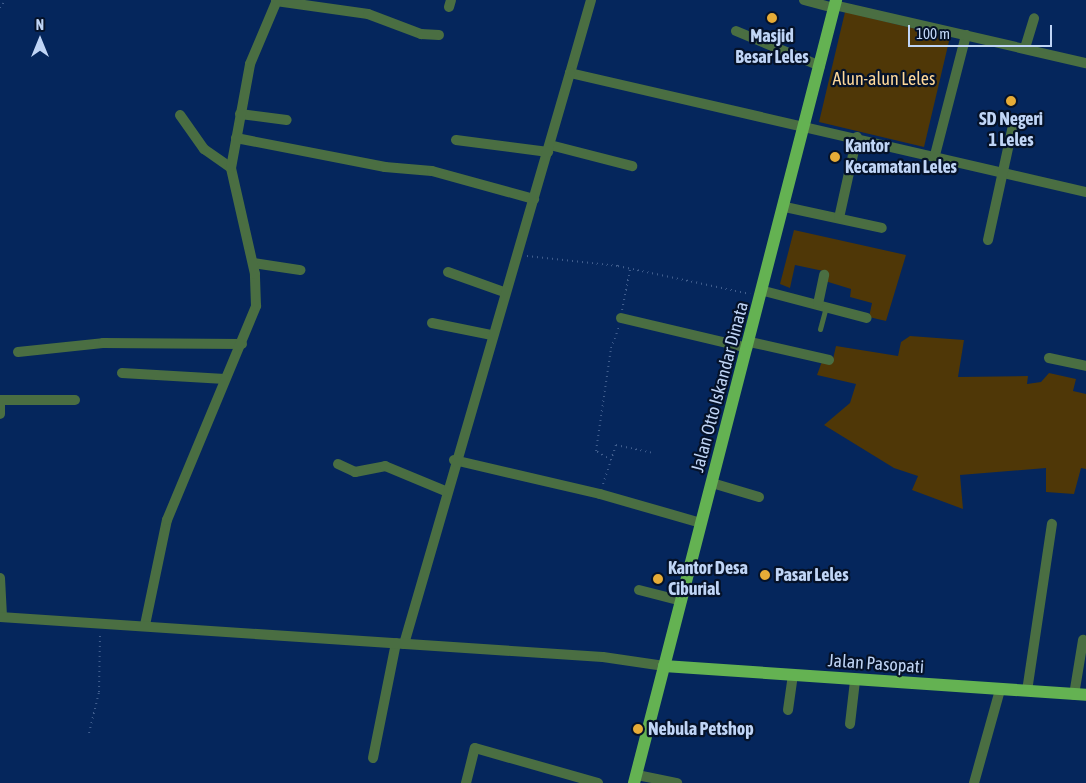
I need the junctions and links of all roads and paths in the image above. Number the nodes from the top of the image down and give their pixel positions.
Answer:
1 (6, 0) edge
2 (276, 0) edge
3 (591, 0) edge
4 (804, 0) edge
5 (834, 5) edge
6 (0, 8) edge
7 (1034, 18) dead end
8 (736, 31) dead end
9 (439, 35) dead end
10 (966, 35) junction
11 (1025, 48) junction
12 (1086, 63) edge
13 (820, 66) junction
14 (570, 73) junction
15 (240, 114) junction
16 (180, 115) dead end
17 (287, 120) dead end
18 (1012, 125) dead end
19 (806, 126) junction
20 (236, 138) junction
21 (857, 138) junction
22 (456, 140) dead end
23 (549, 149) junction
24 (935, 155) junction
25 (632, 166) dead end
26 (231, 168) junction
27 (1004, 171) junction
28 (1086, 192) edge
29 (534, 199) junction
30 (786, 207) junction
31 (839, 218) junction
32 (882, 228) dead end
33 (988, 240) dead end
34 (514, 258) junction
35 (253, 264) junction
36 (300, 270) dead end
37 (630, 270) junction
38 (448, 272) dead end
39 (824, 275) dead end
40 (504, 292) junction
41 (763, 295) junction
42 (822, 305) junction
43 (621, 318) junction
44 (867, 318) dead end
45 (432, 323) dead end
46 (820, 329) dead end
47 (491, 336) junction
48 (242, 344) junction
49 (749, 345) junction
50 (18, 352) dead end
51 (1050, 358) dead end
52 (829, 360) dead end
53 (1086, 366) edge
54 (122, 373) dead end
55 (226, 379) junction
56 (75, 400) dead end
57 (0, 414) edge
58 (654, 453) dead end
59 (454, 460) junction
60 (611, 460) junction
61 (338, 464) dead end
62 (712, 483) junction
63 (445, 491) junction
64 (600, 494) junction
65 (759, 497) dead end
66 (701, 523) junction
67 (1052, 524) dead end
68 (0, 578) edge
69 (639, 590) dead end
70 (682, 601) junction
71 (1, 617) edge
72 (100, 622) junction
73 (145, 625) junction
74 (1083, 640) dead end
75 (400, 644) junction
76 (664, 666) junction
77 (793, 676) junction
78 (856, 681) junction
79 (1000, 690) junction
80 (1027, 691) junction
81 (1080, 695) edge
82 (788, 710) dead end
83 (850, 724) dead end
84 (89, 734) dead end
85 (373, 758) dead end
86 (635, 779) edge
87 (466, 783) edge
88 (598, 783) edge
89 (677, 783) edge
90 (974, 783) edge

1 - 6 path
2 - 9 street
2 - 15 street
3 - 14 street
4 - 5 street
5 - 10 street
5 - 13 main road, Jalan Otto Iskandar Dinata
7 - 11 street
8 - 13 street
10 - 11 street
10 - 24 street
11 - 12 street
13 - 19 main road, Jalan Otto Iskandar Dinata
14 - 19 street
14 - 23 street
15 - 17 street
15 - 20 street
16 - 26 street
18 - 27 street
19 - 21 street
19 - 30 main road, Jalan Otto Iskandar Dinata
20 - 26 street
20 - 29 street
21 - 24 street
21 - 31 street
22 - 23 street
23 - 25 street
23 - 29 street
24 - 27 street
26 - 35 street
27 - 28 street
27 - 33 street
29 - 34 street
30 - 31 street
30 - 41 main road, Jalan Otto Iskandar Dinata
31 - 32 street
34 - 37 path
34 - 40 street
35 - 36 street
35 - 48 street
37 - 41 path
37 - 43 path
38 - 40 street
39 - 42 street
40 - 47 street
41 - 42 street
41 - 49 main road, Jalan Otto Iskandar Dinata
42 - 44 street
42 - 46 lane
43 - 49 street
43 - 60 path
45 - 47 street
47 - 59 street
48 - 50 street
48 - 55 street
49 - 52 street
49 - 62 main road, Jalan Otto Iskandar Dinata
51 - 53 street
54 - 55 street
55 - 73 street
56 - 57 street
58 - 60 path
59 - 63 street
59 - 64 street
60 - 64 path
61 - 63 street
62 - 65 street
62 - 66 main road, Jalan Otto Iskandar Dinata
63 - 75 street
64 - 66 street
66 - 70 main road, Jalan Otto Iskandar Dinata
67 - 80 street
68 - 71 street
69 - 70 street
70 - 76 main road, Jalan Otto Iskandar Dinata
71 - 72 street
72 - 73 street
72 - 84 path
73 - 75 street
74 - 81 street
75 - 76 street
75 - 85 street
76 - 77 main road, Jalan Pasopati
76 - 86 main road, Jalan Otto Iskandar Dinata
77 - 78 main road, Jalan Pasopati
77 - 82 street
78 - 79 main road, Jalan Pasopati
78 - 83 street
79 - 80 main road, Jalan Pasopati
79 - 90 street
80 - 81 main road, Jalan Pasopati
86 - 89 street
87 - 88 street

